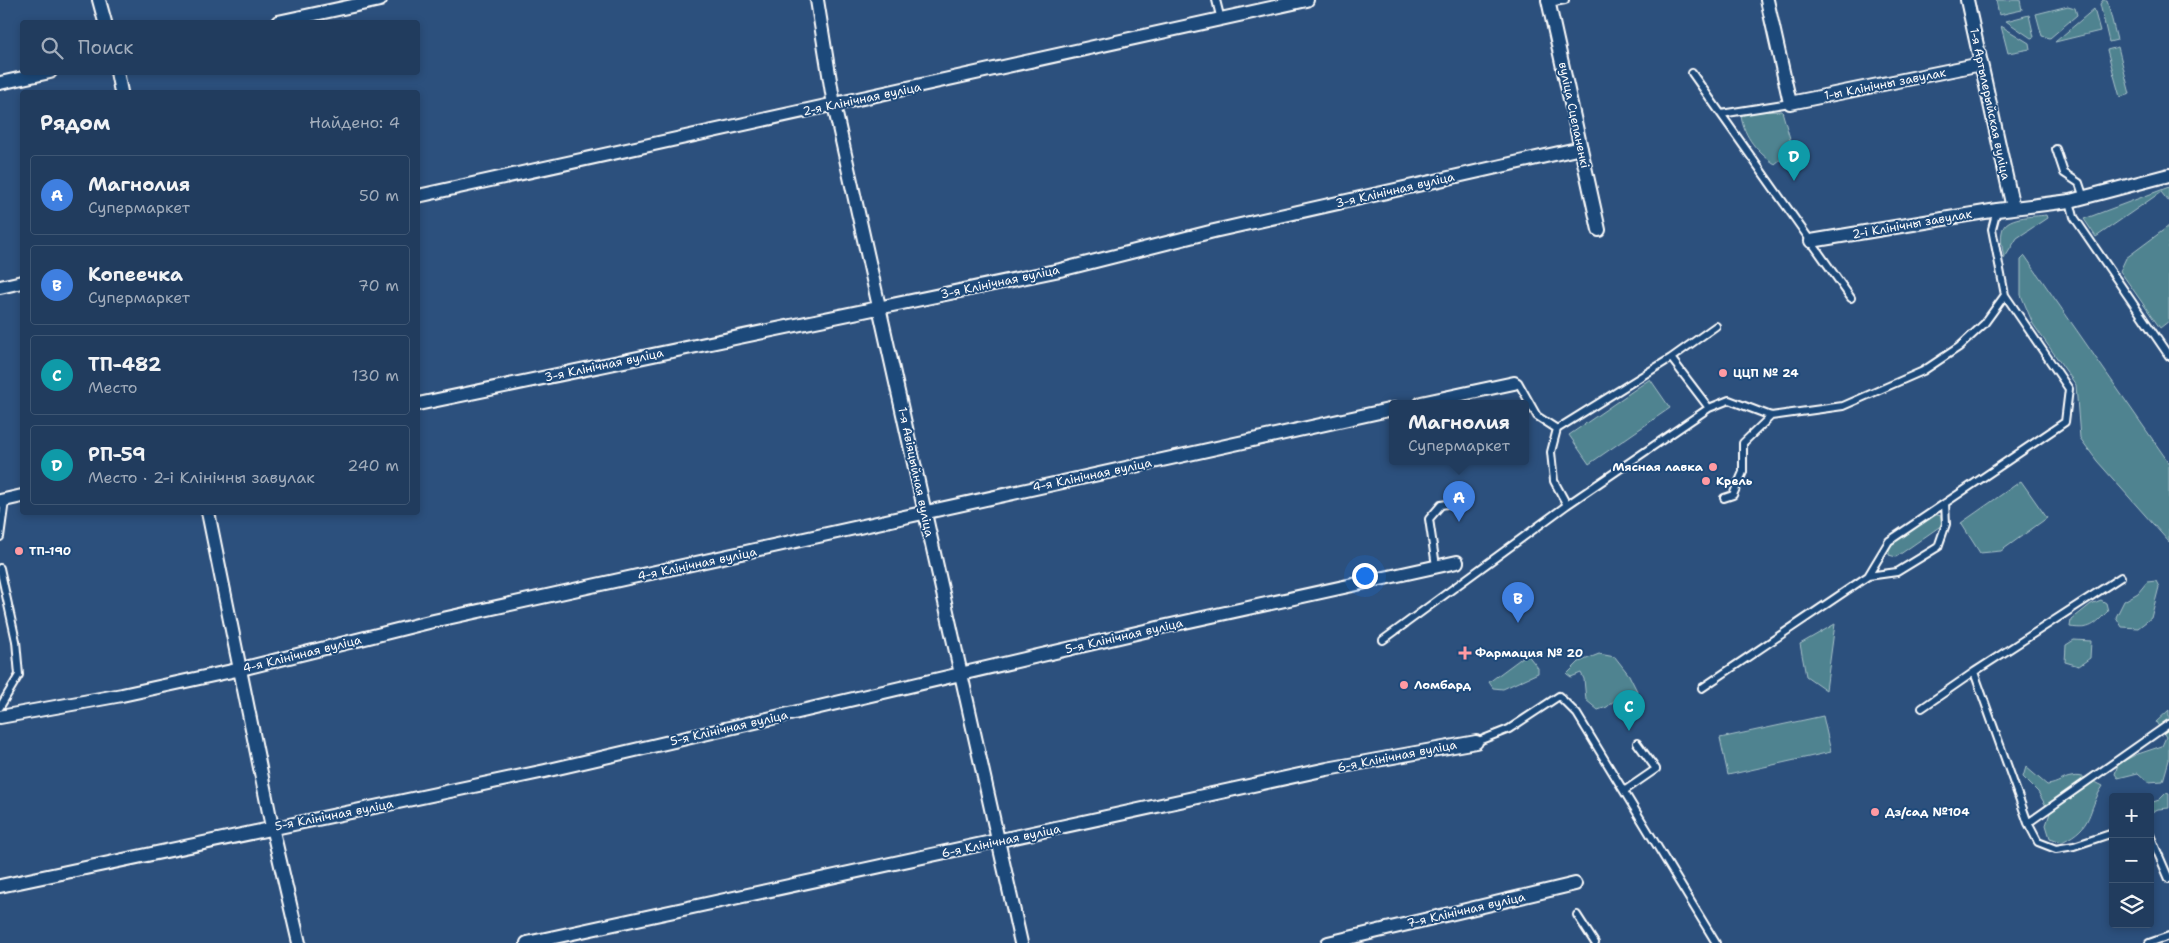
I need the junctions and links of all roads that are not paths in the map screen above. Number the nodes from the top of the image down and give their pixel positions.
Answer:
1 (99, 0) edge
2 (380, 0) edge
3 (817, 0) edge
4 (1216, 0) edge
5 (1306, 0) edge
6 (1565, 0) edge
7 (1767, 0) edge
8 (1967, 0) edge
9 (1549, 1) edge
10 (104, 20) edge
11 (287, 20) edge
12 (1221, 20) junction
13 (1981, 64) junction
14 (1692, 73) dead end
15 (36, 75) edge
16 (118, 75) edge
17 (0, 83) edge
18 (121, 90) edge
19 (1790, 103) junction
20 (834, 105) junction
21 (1721, 114) junction
22 (1581, 148) junction
23 (2056, 149) dead end
24 (2169, 176) edge
25 (420, 196) edge
26 (2084, 198) junction
27 (2070, 202) junction
28 (2012, 208) junction
29 (1997, 210) junction
30 (1599, 230) dead end
31 (1811, 242) junction
32 (20, 282) edge
33 (0, 287) edge
34 (2005, 295) junction
35 (1851, 298) dead end
36 (880, 306) junction
37 (1716, 326) dead end
38 (2169, 356) edge
39 (1670, 358) junction
40 (1514, 383) joint
41 (1434, 400) edge
42 (1528, 400) edge
43 (1529, 402) edge
44 (420, 404) edge
45 (1709, 408) junction
46 (1389, 410) edge
47 (1770, 416) junction
48 (1557, 429) junction
49 (20, 497) edge
50 (1724, 498) dead end
51 (3, 501) edge
52 (1459, 502) dead end
53 (1945, 503) junction
54 (1568, 505) junction
55 (924, 513) junction
56 (209, 515) edge
57 (0, 537) edge
58 (1457, 562) dead end
59 (1436, 566) junction
60 (0, 568) edge
61 (1868, 576) junction
62 (2121, 577) dead end
63 (1382, 640) dead end
64 (241, 668) junction
65 (1974, 672) junction
66 (961, 675) junction
67 (1702, 688) dead end
68 (0, 707) edge
69 (1922, 708) dead end
70 (0, 717) edge
71 (2169, 724) edge
72 (1476, 742) joint
73 (1638, 743) dead end
74 (1624, 791) junction
75 (2028, 822) junction
76 (272, 827) junction
77 (2109, 834) edge
78 (2152, 838) edge
79 (1000, 842) junction
80 (2169, 879) edge
81 (1575, 884) dead end
82 (0, 886) edge
83 (1577, 915) dead end
84 (2169, 936) edge
85 (299, 943) edge
86 (527, 943) edge
87 (1021, 943) edge
88 (1328, 943) edge
89 (1595, 943) edge
90 (1716, 943) edge
91 (2149, 943) edge

1 - 10 street
2 - 11 street
3 - 20 street, 1-я Авіяцыйная вуліца
4 - 12 lane
5 - 12 street, 2-я Клінічная вуліца
6 - 9 lane
7 - 19 street
8 - 13 street, 1-я Артылерыйская вуліца
9 - 22 street, вуліца Сцепаненкі
12 - 20 street, 2-я Клінічная вуліца
13 - 19 street, 1-ы Клінічны завулак
13 - 28 street, 1-я Артылерыйская вуліца
14 - 21 lane
15 - 17 street
16 - 18 street
19 - 21 lane
20 - 25 street, 2-я Клінічная вуліца
20 - 36 street, 1-я Авіяцыйная вуліца
21 - 31 lane
22 - 30 street, вуліца Сцепаненкі
22 - 36 street, 3-я Клінічная вуліца
23 - 26 lane
24 - 26 street, 2-і Клінічны завулак
26 - 27 street, 2-і Клінічны завулак
27 - 28 street, 2-і Клінічны завулак
27 - 38 lane
28 - 29 street, 2-і Клінічны завулак
29 - 31 street, 2-і Клінічны завулак
29 - 34 lane
31 - 35 lane
32 - 33 street
34 - 47 lane
34 - 53 lane
36 - 44 street, 3-я Клінічная вуліца
36 - 55 street, 1-я Авіяцыйная вуліца
37 - 39 lane
39 - 45 lane
39 - 48 lane
40 - 41 street
40 - 42 lane
43 - 48 lane
45 - 47 lane
45 - 54 lane
46 - 55 street, 4-я Клінічная вуліца
47 - 50 lane
48 - 54 lane
49 - 51 street
51 - 57 lane
52 - 59 lane
53 - 61 lane
53 - 61 lane
54 - 63 lane
55 - 64 street, 4-я Клінічная вуліца
55 - 66 street, 1-я Авіяцыйная вуліца
56 - 64 street
58 - 59 street, 5-я Клінічная вуліца
59 - 66 street, 5-я Клінічная вуліца
60 - 68 lane
61 - 67 lane
62 - 65 lane
64 - 70 street, 4-я Клінічная вуліца
64 - 76 street
65 - 69 lane
65 - 75 lane
66 - 76 street, 5-я Клінічная вуліца
66 - 79 street, 1-я Авіяцыйная вуліца
71 - 75 lane
72 - 74 lane
72 - 79 street, 6-я Клінічная вуліца
73 - 74 lane
74 - 90 lane
75 - 77 lane
76 - 82 street, 5-я Клінічная вуліца
76 - 85 street
78 - 80 lane
79 - 86 street, 6-я Клінічная вуліца
79 - 87 street, 1-я Авіяцыйная вуліца
81 - 88 street, 7-я Клінічная вуліца
83 - 89 lane
84 - 91 lane

